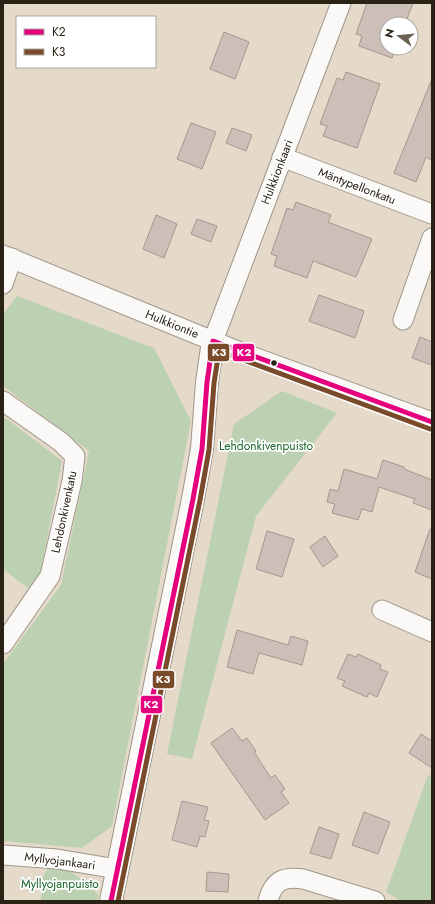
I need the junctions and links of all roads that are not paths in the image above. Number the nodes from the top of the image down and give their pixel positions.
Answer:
1 (341, 3) edge
2 (282, 157) junction
3 (432, 214) edge
4 (432, 238) edge
5 (8, 256) edge
6 (3, 284) edge
7 (403, 320) dead end
8 (213, 341) junction
9 (3, 401) edge
10 (432, 422) edge
11 (382, 610) dead end
12 (432, 632) edge
13 (3, 644) edge
14 (3, 855) edge
15 (117, 869) junction
16 (111, 901) edge
17 (268, 901) edge
18 (375, 901) edge

1 - 2 street, Hulkkionkaari
2 - 3 street, Mäntypellonkatu
2 - 8 street, Hulkkionkaari
4 - 7 street
5 - 6 street
5 - 8 street, Hulkkiontie
8 - 10 street, Hulkkiontie
8 - 15 street
9 - 13 street, Lehdonkivenkatu
11 - 12 street
14 - 15 street, Myllyojankaari
15 - 16 street
17 - 18 street

